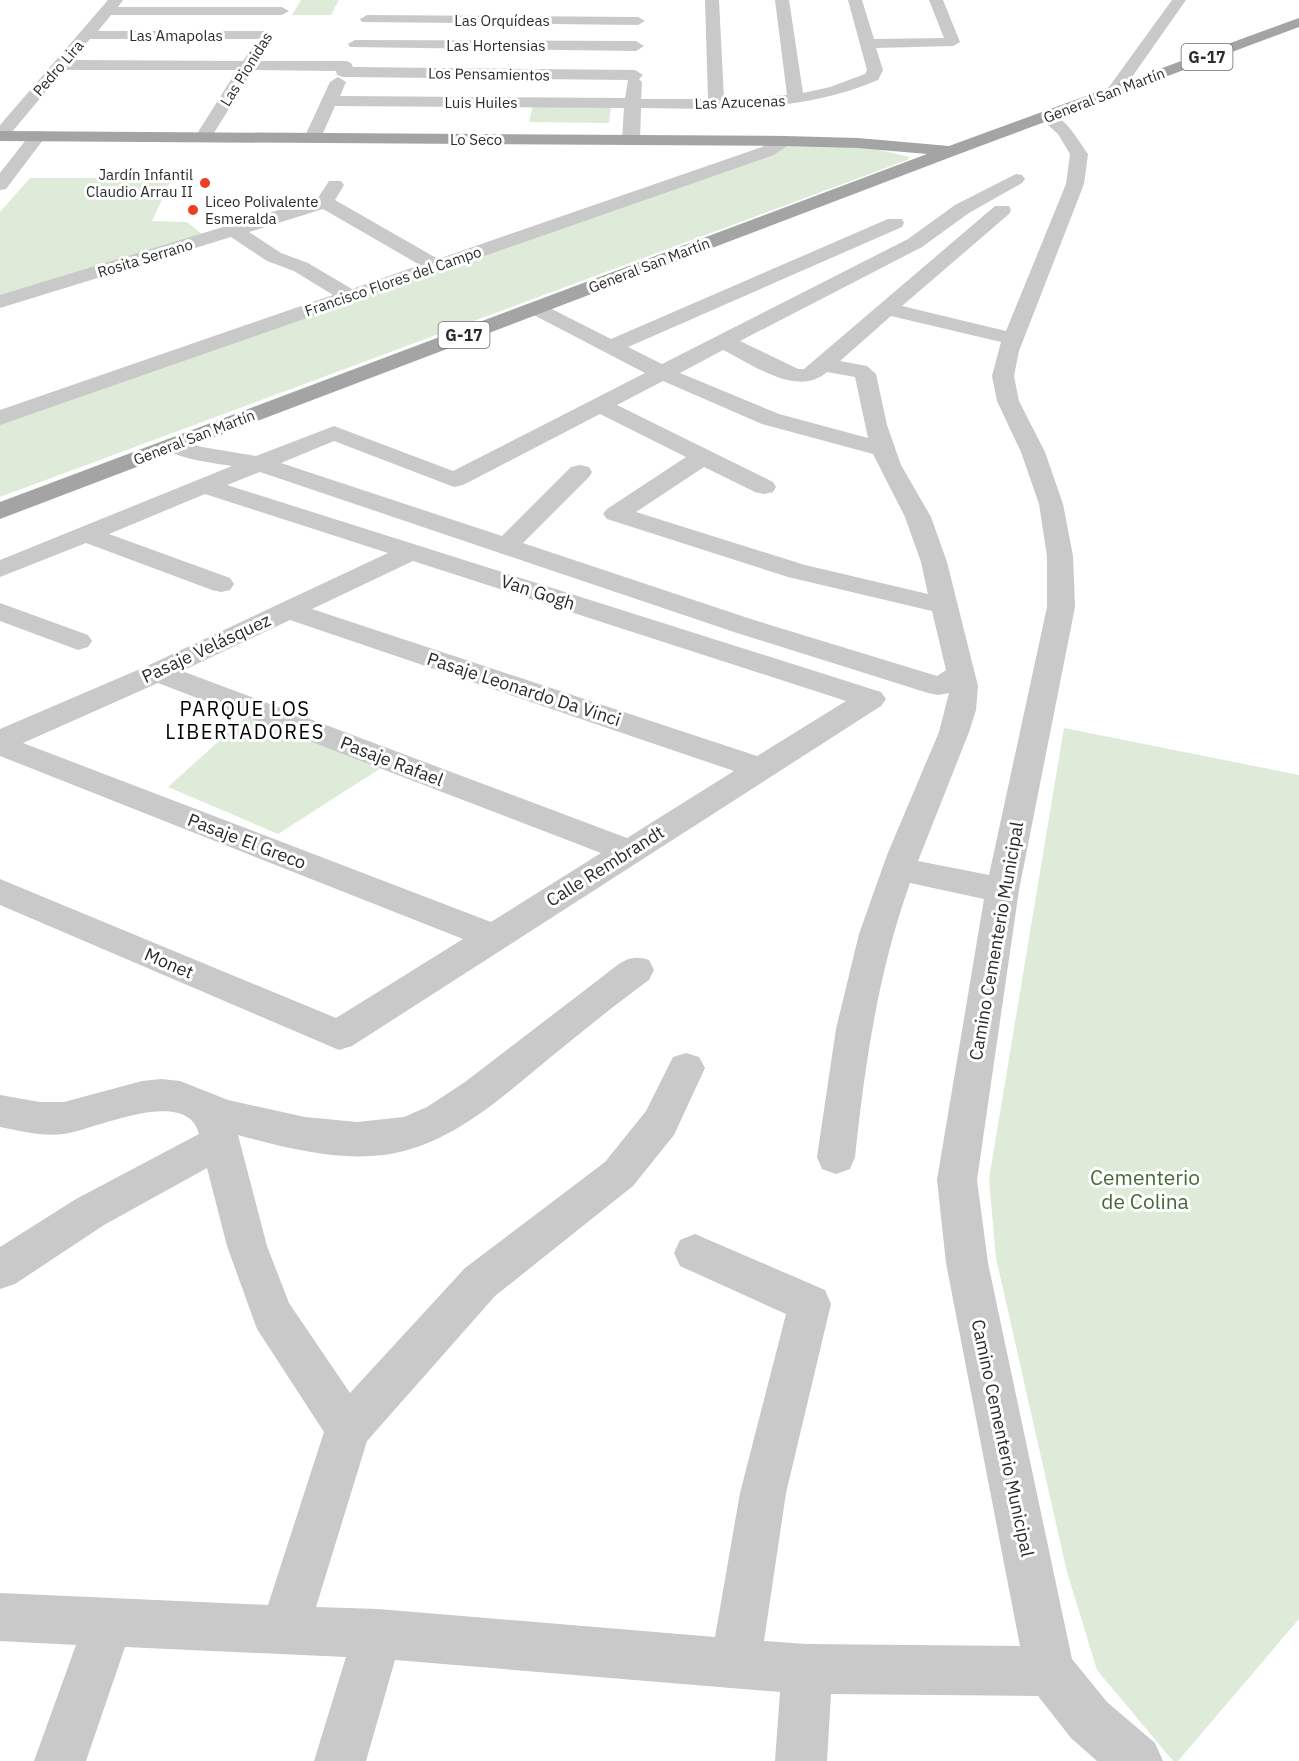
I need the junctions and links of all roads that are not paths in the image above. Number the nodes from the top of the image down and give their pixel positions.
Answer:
1 (712, 0) edge
2 (782, 0) edge
3 (855, 0) edge
4 (936, 0) edge
5 (1179, 0) edge
6 (375, 1) edge
7 (111, 5) edge
8 (286, 5) edge
9 (367, 19) junction
10 (1299, 22) edge
11 (86, 35) junction
12 (267, 35) junction
13 (356, 44) junction
14 (867, 44) junction
15 (636, 46) junction
16 (60, 65) junction
17 (248, 66) junction
18 (344, 69) junction
19 (634, 75) junction
20 (1114, 91) junction
21 (796, 100) junction
22 (330, 101) junction
23 (633, 103) junction
24 (716, 104) junction
25 (1071, 107) junction
26 (1047, 117) junction
27 (1012, 129) junction
28 (1064, 131) junction
29 (0, 136) edge
30 (38, 136) junction
31 (203, 137) junction
32 (313, 138) junction
33 (630, 140) junction
34 (785, 141) junction
35 (858, 143) junction
36 (953, 150) junction
37 (0, 151) edge
38 (25, 152) junction
39 (929, 160) junction
40 (1016, 179) dead end
41 (0, 185) edge
42 (1002, 210) dead end
43 (895, 223) dead end
44 (235, 231) junction
45 (436, 266) junction
46 (349, 296) junction
47 (0, 302) edge
48 (535, 308) junction
49 (887, 309) junction
50 (1014, 339) junction
51 (722, 341) junction
52 (611, 347) junction
53 (822, 364) junction
54 (662, 372) junction
55 (599, 405) junction
56 (0, 418) edge
57 (174, 445) junction
58 (883, 448) junction
59 (703, 457) junction
60 (260, 464) junction
61 (580, 472) dead end
62 (205, 486) junction
63 (764, 487) dead end
64 (0, 511) edge
65 (86, 534) junction
66 (506, 547) junction
67 (412, 552) junction
68 (0, 569) edge
69 (221, 584) dead end
70 (944, 606) junction
71 (287, 610) junction
72 (0, 611) edge
73 (78, 641) dead end
74 (156, 672) junction
75 (962, 672) junction
76 (871, 699) joint
77 (0, 743) edge
78 (762, 769) junction
79 (628, 851) junction
80 (900, 869) junction
81 (1002, 890) junction
82 (0, 891) edge
83 (493, 937) junction
84 (638, 970) dead end
85 (339, 1035) joint
86 (686, 1068) dead end
87 (0, 1111) edge
88 (214, 1126) junction
89 (836, 1157) dead end
90 (695, 1253) dead end
91 (0, 1270) edge
92 (348, 1428) junction
93 (0, 1617) edge
94 (108, 1623) junction
95 (285, 1629) junction
96 (378, 1634) junction
97 (735, 1663) junction
98 (807, 1669) junction
99 (1050, 1671) junction
100 (60, 1761) edge
101 (340, 1761) edge
102 (801, 1761) edge
103 (1137, 1761) edge

1 - 24 street
2 - 21 street
3 - 14 street, Las Azucenas
4 - 14 street
5 - 20 street
6 - 9 street
7 - 8 street
7 - 11 street, Pedro Lira
8 - 12 street, Las Pionidas
9 - 13 street
9 - 15 street, Las Orquídeas
10 - 20 main road, General San Martín / G-17
11 - 12 street, Las Amapolas
11 - 16 street, Pedro Lira
12 - 17 street, Las Pionidas
13 - 15 street, Las Hortensias
13 - 18 street
14 - 21 street, Las Azucenas
15 - 19 street
16 - 17 street, Los Pensamientos
16 - 29 street, Pedro Lira
17 - 18 street, Los Pensamientos
17 - 31 street, Las Pionidas
18 - 19 street, Los Pensamientos
18 - 22 street
19 - 23 street
20 - 25 main road, General San Martín / G-17
21 - 24 street, Las Azucenas
22 - 23 street, Luis Huiles
22 - 32 street
23 - 24 street, Las Azucenas
23 - 33 street
25 - 26 main road, General San Martín / G-17
25 - 28 main road
26 - 27 main road, General San Martín / G-17
26 - 28 street, Camino Cementerio Municipal
27 - 28 main road
27 - 35 main road
27 - 36 main road, General San Martín / G-17
28 - 50 street, Camino Cementerio Municipal
29 - 30 main road, Lo Seco
30 - 31 main road, Lo Seco
30 - 38 street
31 - 32 main road, Lo Seco
32 - 33 main road, Lo Seco
33 - 34 main road, Lo Seco
34 - 35 main road, Lo Seco
34 - 45 street, Francisco Flores del Campo
35 - 36 main road, Lo Seco
35 - 39 main road
36 - 39 main road, General San Martín / G-17
37 - 38 street
38 - 41 street
39 - 48 main road, General San Martín / G-17
40 - 51 street
42 - 49 street
43 - 52 street
44 - 45 street, Rosita Serrano
44 - 46 street
44 - 47 street, Rosita Serrano
45 - 46 street, Francisco Flores del Campo
46 - 56 street, Francisco Flores del Campo
48 - 52 street
48 - 57 main road, General San Martín / G-17
49 - 50 street
49 - 53 street
50 - 81 street, Camino Cementerio Municipal
51 - 53 street
51 - 54 street
52 - 54 street
53 - 58 street
54 - 55 street
54 - 58 street
55 - 59 street
55 - 60 street
57 - 60 street
57 - 64 main road, General San Martín / G-17
58 - 70 street
59 - 63 street
59 - 70 street
60 - 62 street
60 - 66 street
61 - 66 street
62 - 65 street
62 - 67 street, Van Gogh
65 - 68 street
65 - 69 street
66 - 75 street
67 - 71 street, Pasaje Velásquez
67 - 76 street, Van Gogh
70 - 75 street
71 - 74 street, Pasaje Velásquez
71 - 78 street, Pasaje Leonardo Da Vinci
72 - 73 street
74 - 77 street, Pasaje Velásquez
74 - 79 street, Pasaje Rafael
75 - 80 street
76 - 78 street, Calle Rembrandt
77 - 83 street, Pasaje El Greco
78 - 79 street, Calle Rembrandt
79 - 83 street, Calle Rembrandt
80 - 81 street
80 - 89 street
81 - 99 street, Camino Cementerio Municipal
82 - 85 street, Monet
83 - 85 street, Calle Rembrandt
84 - 88 street
86 - 92 street
87 - 88 street
88 - 91 street
88 - 92 street
90 - 97 street
92 - 95 street
93 - 94 street
94 - 95 street
94 - 100 street
95 - 96 street
96 - 97 street
96 - 101 street
97 - 98 street
98 - 99 street
98 - 102 street
99 - 103 street, Camino Cementerio Municipal

